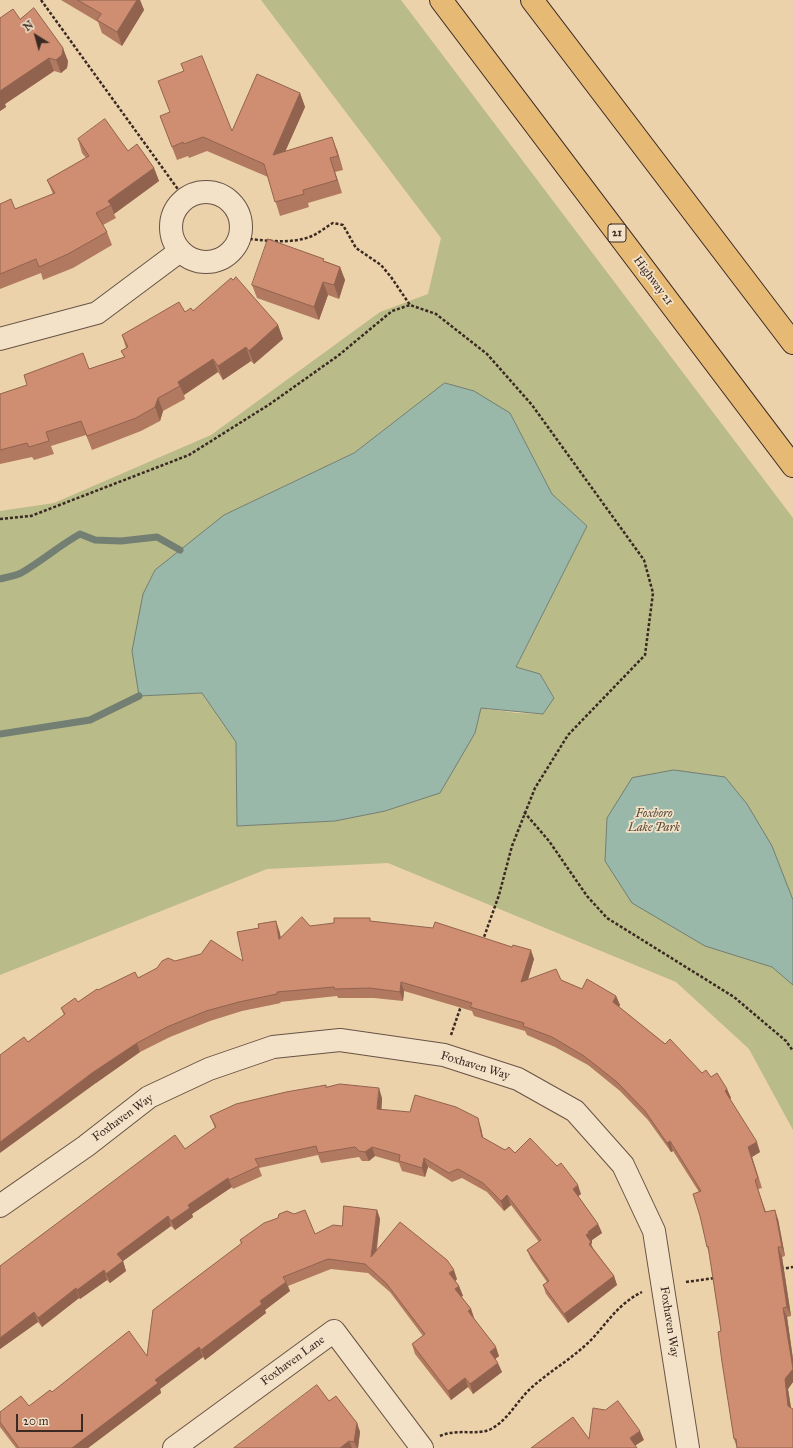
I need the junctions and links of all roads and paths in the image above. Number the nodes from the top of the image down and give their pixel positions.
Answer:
1 (41, 0) edge
2 (441, 0) edge
3 (532, 0) edge
4 (185, 199) junction
5 (240, 238) junction
6 (180, 251) junction
7 (410, 305) junction
8 (0, 339) edge
9 (793, 344) edge
10 (793, 466) edge
11 (0, 519) edge
12 (524, 812) junction
13 (482, 942) edge
14 (463, 1001) edge
15 (793, 1051) edge
16 (444, 1055) junction
17 (0, 1206) edge
18 (793, 1267) edge
19 (779, 1269) edge
20 (716, 1278) edge
21 (686, 1282) dead end
22 (648, 1289) dead end
23 (428, 1443) edge
24 (174, 1448) edge
25 (688, 1448) edge

1 - 4 path
2 - 10 main road, Highway 21 / 21
3 - 9 main road
4 - 5 street
4 - 6 street
5 - 6 street
5 - 7 path
6 - 8 street
7 - 11 path
7 - 12 path
12 - 13 path
12 - 15 path
14 - 16 path
16 - 17 street, Foxhaven Way
16 - 25 street, Foxhaven Way
18 - 19 path
20 - 21 path
22 - 23 path
23 - 24 street, Foxhaven Lane

